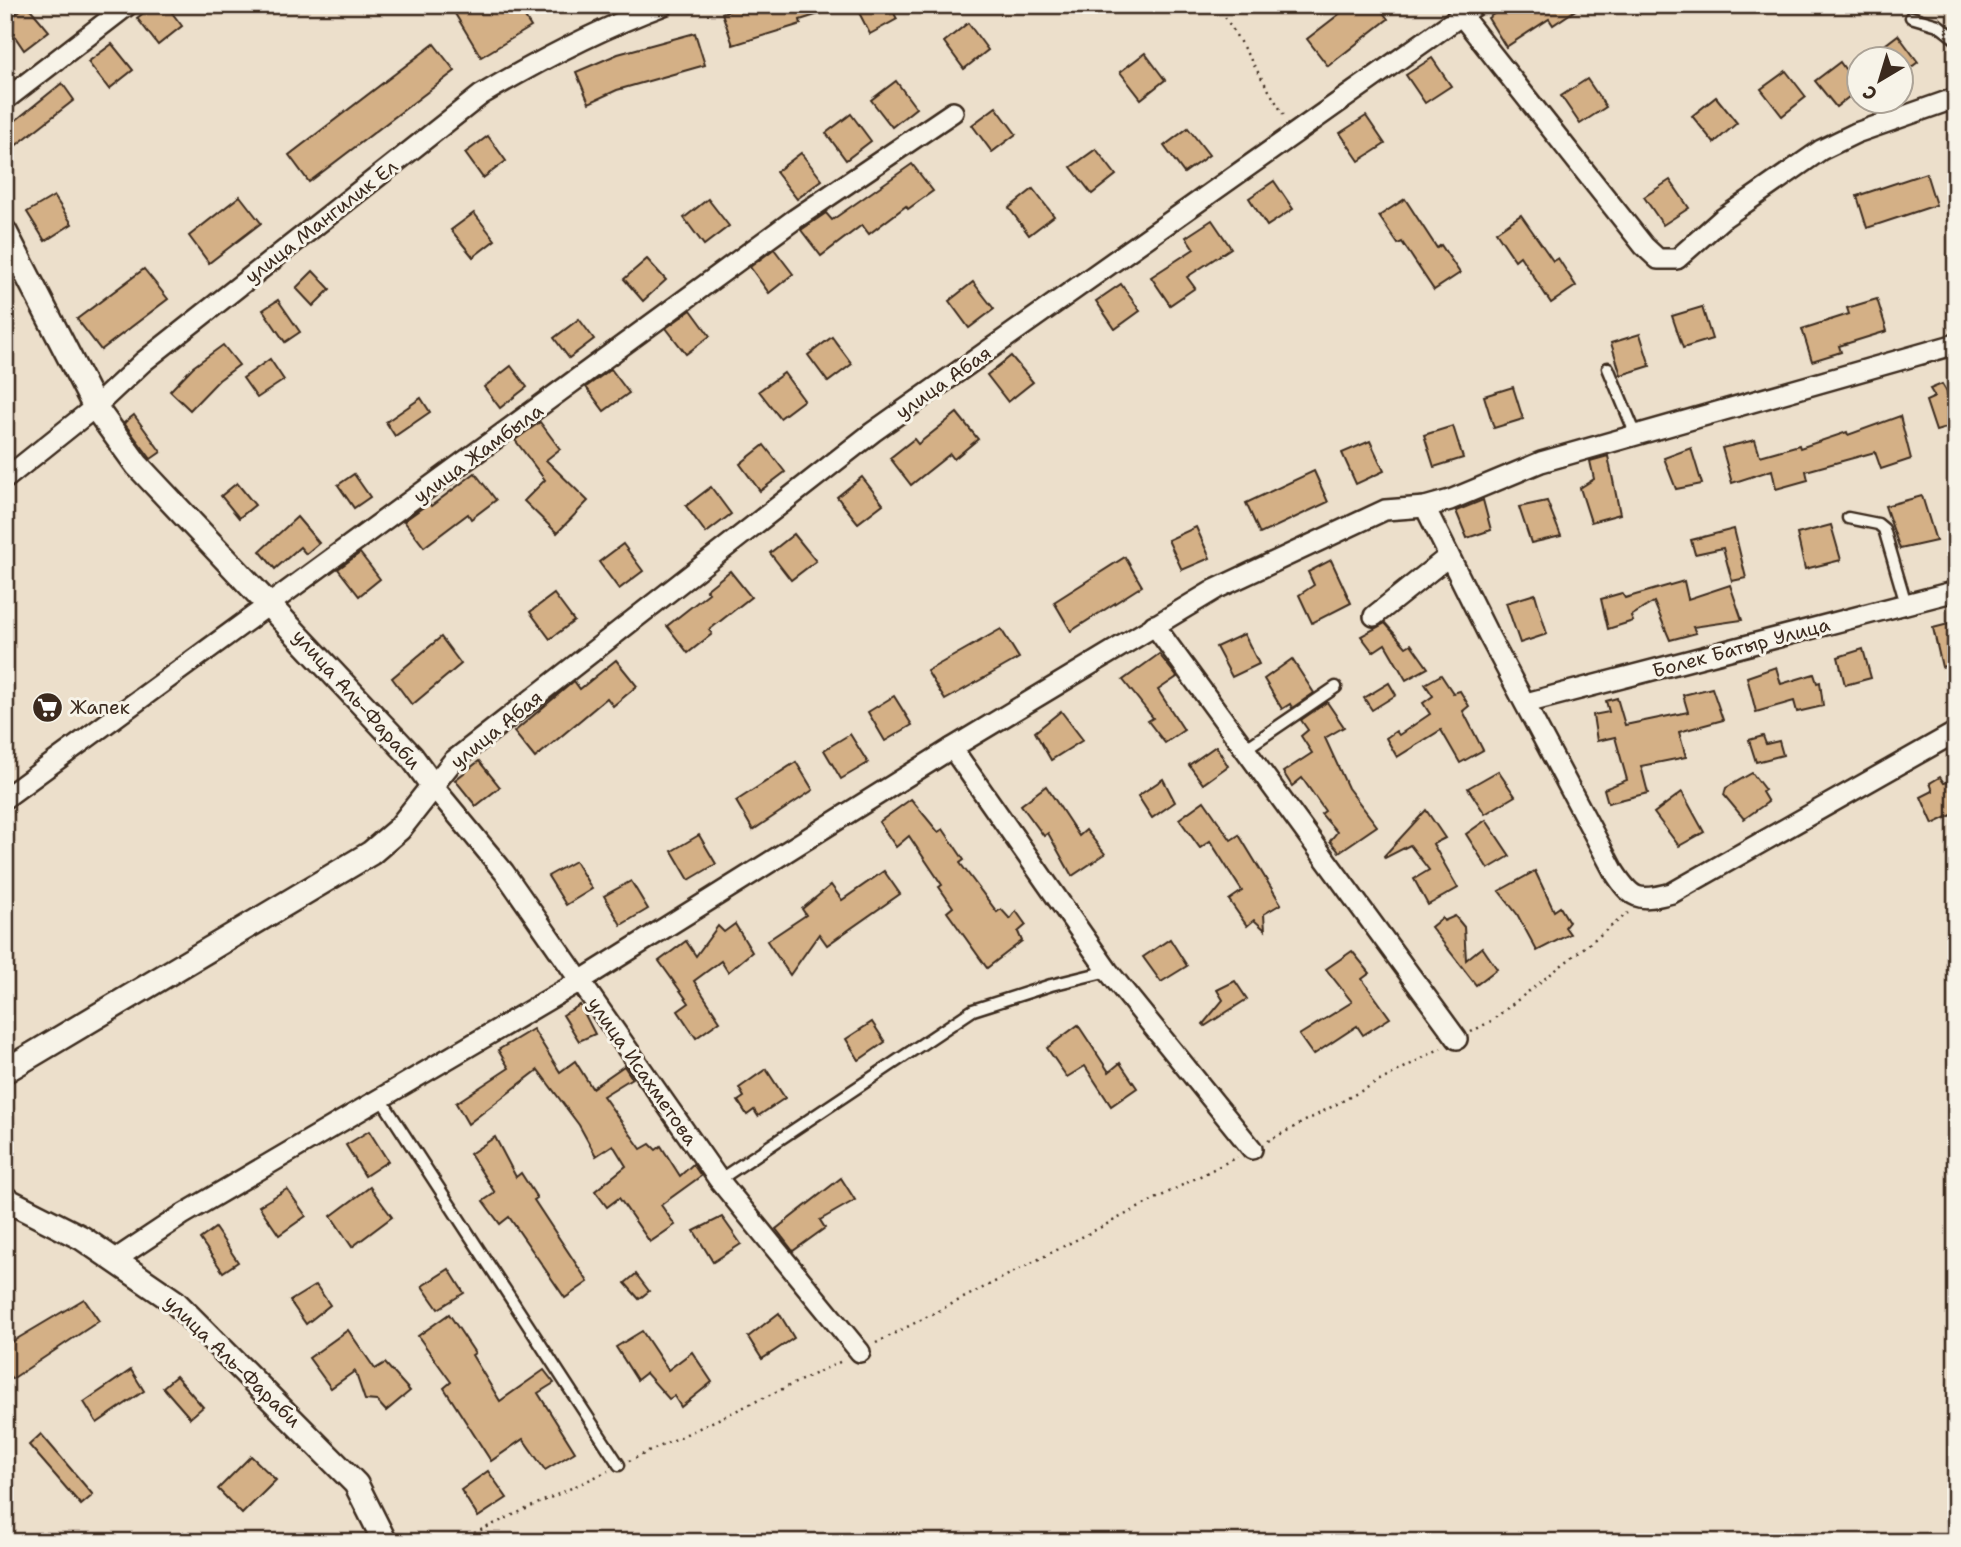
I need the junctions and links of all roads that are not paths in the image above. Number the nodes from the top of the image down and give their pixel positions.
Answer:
1 (128, 5) edge
2 (664, 5) edge
3 (1468, 10) edge
4 (1911, 17) dead end
5 (1956, 39) edge
6 (1956, 98) edge
7 (5, 100) edge
8 (953, 112) dead end
9 (5, 232) edge
10 (1956, 344) edge
11 (1608, 369) dead end
12 (95, 407) junction
13 (1636, 435) junction
14 (5, 479) edge
15 (1425, 507) junction
16 (1849, 517) dead end
17 (1449, 556) junction
18 (1956, 591) edge
19 (1906, 604) junction
20 (272, 605) junction
21 (1374, 616) dead end
22 (1154, 625) junction
23 (1336, 687) dead end
24 (1526, 703) junction
25 (1956, 732) edge
26 (952, 748) junction
27 (1245, 749) junction
28 (433, 786) junction
29 (5, 798) edge
30 (1108, 971) junction
31 (580, 982) junction
32 (1457, 1039) road end
33 (5, 1071) edge
34 (381, 1099) junction
35 (1252, 1149) road end
36 (719, 1180) junction
37 (5, 1199) edge
38 (116, 1259) junction
39 (860, 1352) road end
40 (619, 1465) road end
41 (385, 1542) edge

1 - 7 street
2 - 12 street, улица Мангилик Ел
3 - 6 street
3 - 28 street, улица Абая
4 - 5 lane
8 - 20 street, улица Жамбыла
9 - 12 street, улица Аль-Фараби
10 - 13 street
11 - 13 lane
12 - 14 street, улица Мангилик Ел
12 - 20 street, улица Аль-Фараби
13 - 15 street
15 - 17 street
15 - 22 street
16 - 19 lane
17 - 21 street
17 - 24 street
18 - 19 street, Болек Батыр Улица
19 - 24 street, Болек Батыр Улица
20 - 28 street, улица Аль-Фараби
20 - 29 street, улица Жамбыла
22 - 26 street
22 - 27 street
23 - 27 lane
24 - 25 street
26 - 30 street
26 - 31 street
27 - 32 street
28 - 31 street, улица Исахметова
28 - 33 street, улица Аль-Фараби
30 - 35 street
30 - 36 lane
31 - 34 street
31 - 36 street, улица Исахметова
34 - 38 street
34 - 40 lane
36 - 39 street, улица Исахметова
37 - 38 street, улица Аль-Фараби
38 - 41 street, улица Аль-Фараби

